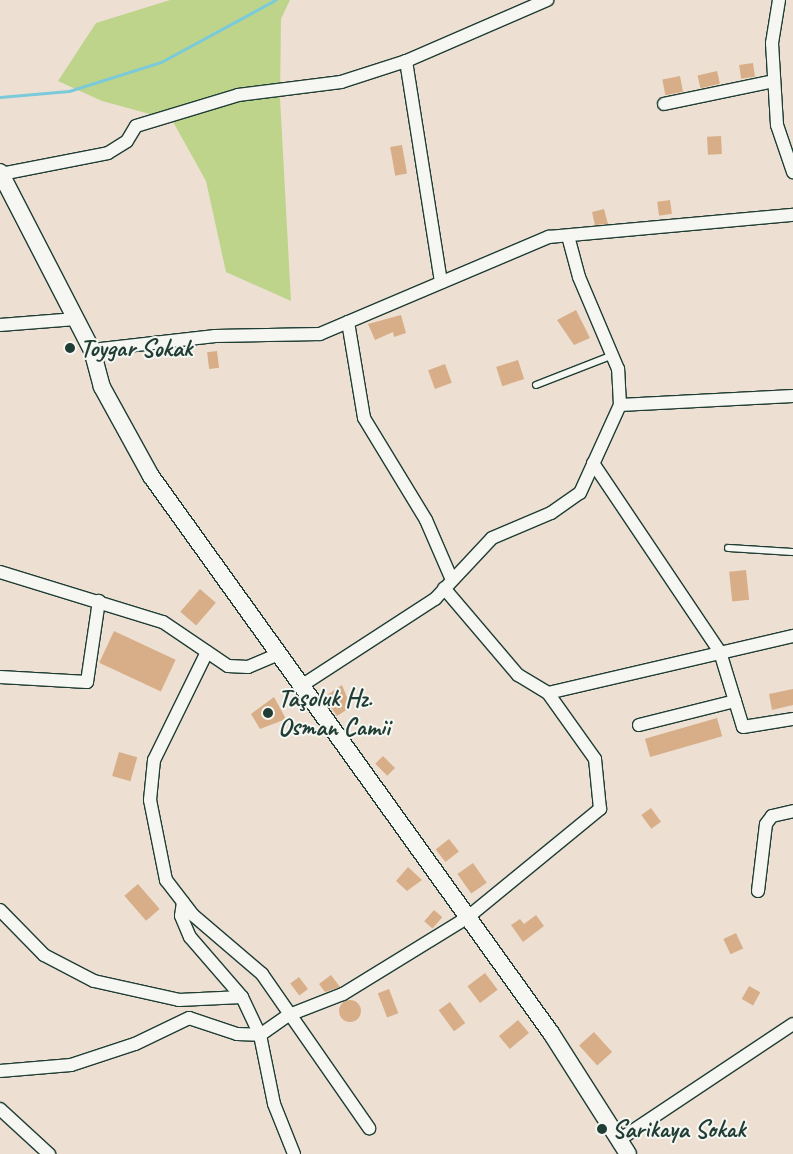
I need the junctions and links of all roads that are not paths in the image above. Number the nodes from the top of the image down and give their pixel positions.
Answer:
1 (547, 0) edge
2 (779, 0) edge
3 (406, 60) junction
4 (774, 81) junction
5 (664, 104) dead end
6 (793, 172) edge
7 (0, 173) edge
8 (793, 215) edge
9 (569, 239) junction
10 (441, 282) junction
11 (76, 319) junction
12 (348, 322) junction
13 (0, 325) edge
14 (92, 350) junction
15 (612, 355) junction
16 (536, 385) dead end
17 (793, 396) edge
18 (620, 405) junction
19 (593, 463) junction
20 (728, 548) dead end
21 (793, 552) edge
22 (0, 572) edge
23 (448, 584) junction
24 (99, 601) junction
25 (793, 636) edge
26 (207, 652) junction
27 (720, 652) junction
28 (278, 654) junction
29 (0, 677) edge
30 (301, 686) junction
31 (548, 693) junction
32 (734, 702) junction
33 (793, 719) edge
34 (638, 724) dead end
35 (793, 811) edge
36 (758, 891) dead end
37 (183, 902) junction
38 (0, 910) edge
39 (468, 917) junction
40 (242, 996) junction
41 (290, 1015) junction
42 (793, 1024) edge
43 (260, 1035) junction
44 (0, 1071) edge
45 (0, 1109) edge
46 (369, 1128) dead end
47 (619, 1140) junction
48 (50, 1154) edge
49 (294, 1154) edge
50 (628, 1154) edge

1 - 3 street
2 - 4 street
3 - 7 street
3 - 10 street
4 - 5 street
4 - 6 street
7 - 11 street
8 - 9 street
9 - 10 street
9 - 15 street
10 - 12 street
11 - 13 street
11 - 14 street
12 - 14 street
12 - 23 street
14 - 28 street
15 - 16 lane
15 - 18 street
17 - 18 street
18 - 19 street
19 - 23 street
19 - 27 street
20 - 21 lane
22 - 24 street
23 - 30 street
23 - 31 street
24 - 26 street
24 - 29 street
25 - 27 street
26 - 28 street
26 - 37 street
27 - 31 street
27 - 32 street
28 - 30 street
30 - 39 street
31 - 39 street
32 - 33 street
32 - 34 street
35 - 36 street
37 - 40 street
37 - 41 street
38 - 40 street
39 - 41 street
39 - 47 street
40 - 43 street
41 - 43 street
41 - 46 street
42 - 47 street
43 - 44 street
43 - 49 street
45 - 48 street
47 - 50 street

